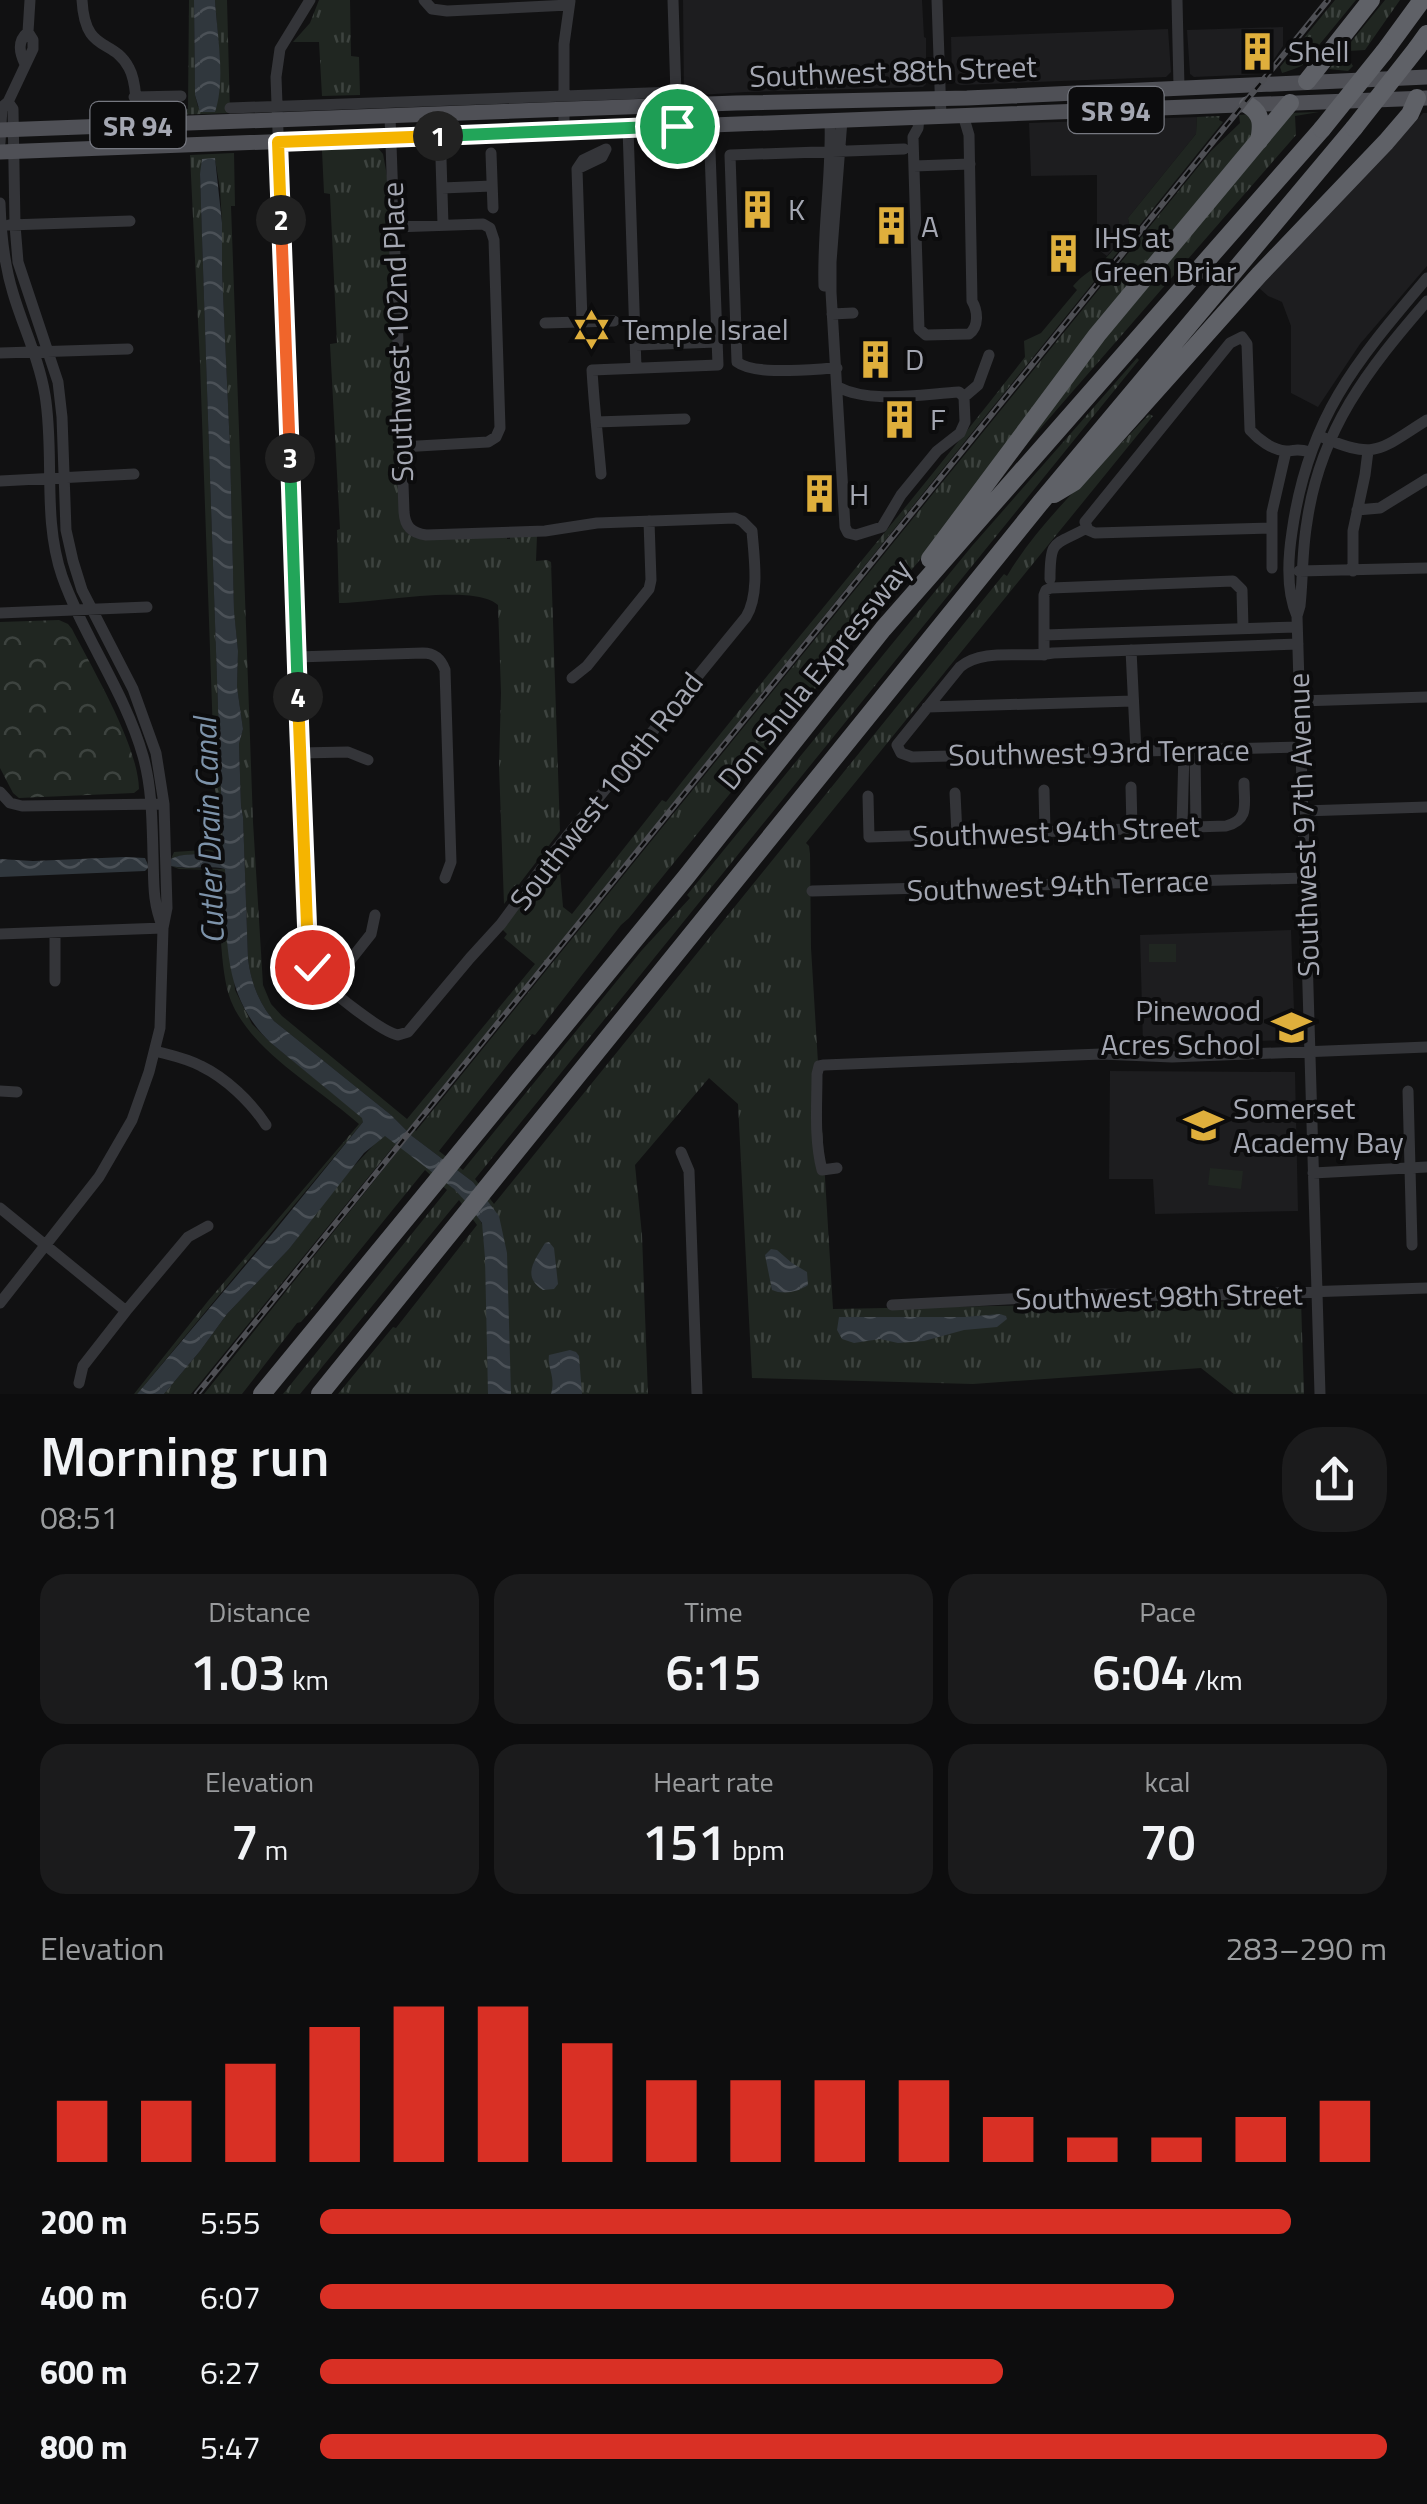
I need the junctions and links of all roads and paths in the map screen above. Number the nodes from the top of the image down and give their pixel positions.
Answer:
1 (30, 0) edge
2 (82, 0) edge
3 (310, 0) edge
4 (424, 0) edge
5 (673, 0) edge
6 (937, 0) edge
7 (1177, 0) edge
8 (1371, 0) edge
9 (1422, 0) edge
10 (570, 3) edge
11 (1422, 41) edge
12 (1427, 77) edge
13 (1402, 78) junction
14 (1307, 81) junction
15 (1179, 87) junction
16 (1151, 89) junction
17 (181, 96) dead end
18 (134, 97) junction
19 (941, 98) junction
20 (1422, 98) edge
21 (676, 99) junction
22 (4, 102) edge
23 (563, 103) junction
24 (1290, 103) junction
25 (1248, 104) junction
26 (230, 108) dead end
27 (1134, 109) junction
28 (277, 113) junction
29 (390, 116) junction
30 (941, 116) junction
31 (963, 116) junction
32 (920, 117) junction
33 (836, 120) junction
34 (136, 125) junction
35 (709, 125) junction
36 (677, 126) junction
37 (628, 128) junction
38 (607, 129) junction
39 (564, 131) junction
40 (390, 137) junction
41 (5, 139) edge
42 (1260, 141) junction
43 (278, 142) junction
44 (137, 147) junction
45 (904, 149) dead end
46 (835, 152) junction
47 (490, 153) dead end
48 (441, 159) dead end
49 (970, 164) junction
50 (914, 166) junction
51 (492, 186) junction
52 (442, 188) junction
53 (0, 204) edge
54 (492, 208) dead end
55 (130, 221) dead end
56 (15, 224) junction
57 (0, 225) edge
58 (442, 226) junction
59 (394, 228) junction
60 (1427, 278) edge
61 (1427, 301) edge
62 (832, 312) junction
63 (853, 313) dead end
64 (614, 321) dead end
65 (546, 322) dead end
66 (582, 322) junction
67 (717, 342) junction
68 (636, 345) junction
69 (1379, 346) junction
70 (128, 348) dead end
71 (49, 351) junction
72 (34, 352) junction
73 (0, 353) edge
74 (989, 355) dead end
75 (636, 368) junction
76 (836, 368) junction
77 (838, 388) junction
78 (964, 397) junction
79 (685, 419) dead end
80 (1427, 420) edge
81 (596, 422) junction
82 (1323, 438) junction
83 (401, 447) junction
84 (1368, 451) junction
85 (1310, 452) junction
86 (1285, 455) junction
87 (1306, 466) junction
88 (134, 474) dead end
89 (600, 474) dead end
90 (50, 478) junction
91 (64, 478) junction
92 (1427, 479) edge
93 (0, 481) edge
94 (1041, 502) junction
95 (1357, 510) junction
96 (648, 521) junction
97 (1086, 528) junction
98 (1271, 528) junction
99 (1272, 568) dead end
100 (1427, 568) edge
101 (1296, 571) junction
102 (1353, 571) junction
103 (1048, 585) junction
104 (915, 591) junction
105 (148, 607) dead end
106 (92, 610) junction
107 (77, 611) junction
108 (0, 613) edge
109 (1297, 621) junction
110 (1243, 628) junction
111 (1298, 644) junction
112 (1044, 645) junction
113 (1131, 650) junction
114 (296, 657) junction
115 (572, 678) dead end
116 (1427, 696) edge
117 (1133, 700) junction
118 (1300, 701) junction
119 (927, 707) junction
120 (1300, 747) junction
121 (1190, 751) junction
122 (1136, 752) junction
123 (300, 753) junction
124 (368, 760) dead end
125 (1244, 783) dead end
126 (1131, 787) dead end
127 (1044, 790) dead end
128 (0, 792) edge
129 (955, 792) dead end
130 (868, 796) dead end
131 (158, 804) junction
132 (1427, 807) edge
133 (1303, 811) junction
134 (1196, 826) junction
135 (1182, 827) junction
136 (1132, 828) junction
137 (1045, 831) junction
138 (956, 835) junction
139 (446, 878) dead end
140 (1304, 878) junction
141 (812, 892) dead end
142 (375, 914) dead end
143 (163, 928) junction
144 (55, 932) junction
145 (0, 934) edge
146 (55, 980) dead end
147 (329, 987) junction
148 (1427, 1047) edge
149 (154, 1051) junction
150 (1310, 1052) junction
151 (0, 1091) edge
152 (1408, 1091) dead end
153 (17, 1092) dead end
154 (266, 1125) dead end
155 (681, 1152) dead end
156 (1427, 1167) edge
157 (837, 1168) dead end
158 (1410, 1168) junction
159 (1313, 1172) junction
160 (0, 1208) edge
161 (208, 1226) dead end
162 (1412, 1245) dead end
163 (46, 1246) junction
164 (1427, 1288) edge
165 (1317, 1292) junction
166 (0, 1303) edge
167 (892, 1305) dead end
168 (126, 1312) junction
169 (79, 1383) dead end
170 (262, 1394) edge
171 (320, 1394) edge
172 (697, 1394) edge
173 (1320, 1394) edge

1 - 22 street
2 - 18 street
3 - 28 street
4 - 10 street
5 - 21 street
6 - 19 street
7 - 15 street
8 - 14 highway
9 - 104 highway, Don Shula Expressway, bridge
10 - 23 street
11 - 94 highway, bridge
12 - 13 main road, Southwest 88th Street / SR 94
13 - 14 main road, Southwest 88th Street / SR 94
13 - 20 main road
14 - 15 main road, Southwest 88th Street / SR 94
14 - 24 main road
15 - 16 main road, Southwest 88th Street / SR 94
16 - 19 main road, Southwest 88th Street / SR 94
16 - 27 main road
17 - 18 street
18 - 34 street
19 - 21 main road, Southwest 88th Street / SR 94
19 - 30 street
20 - 24 main road, Southwest 88th Street / SR 94
20 - 94 highway
21 - 23 main road, Southwest 88th Street / SR 94
21 - 36 street
22 - 41 street
23 - 28 street, Southwest 88th Street
23 - 29 main road, Southwest 88th Street / SR 94
23 - 39 street
24 - 25 main road, Southwest 88th Street / SR 94
24 - 42 highway
25 - 27 main road, Southwest 88th Street / SR 94
25 - 42 highway
26 - 28 street, Southwest 88th Street
27 - 31 main road, Southwest 88th Street / SR 94
28 - 29 main road, Southwest 88th Street / SR 94
28 - 34 main road, Southwest 88th Street / SR 94
28 - 43 street
29 - 40 street, Southwest 102nd Place
30 - 31 main road, Southwest 88th Street / SR 94
30 - 32 main road, Southwest 88th Street / SR 94
31 - 49 street
32 - 33 main road, Southwest 88th Street / SR 94
32 - 50 street
33 - 35 main road, Southwest 88th Street / SR 94
33 - 46 street
34 - 41 main road, Southwest 88th Street / SR 94
34 - 44 street
35 - 36 main road, Southwest 88th Street / SR 94
35 - 67 street
36 - 37 main road, Southwest 88th Street / SR 94
37 - 38 main road, Southwest 88th Street / SR 94
37 - 68 street
38 - 39 main road, Southwest 88th Street / SR 94
38 - 66 street
39 - 40 main road, Southwest 88th Street / SR 94
40 - 43 main road, Southwest 88th Street / SR 94
40 - 59 street, Southwest 102nd Place
41 - 44 main road, Southwest 88th Street / SR 94
41 - 56 street
42 - 104 highway
43 - 44 main road, Southwest 88th Street / SR 94
43 - 114 street
45 - 46 street
46 - 62 street
46 - 76 street
47 - 51 street
48 - 52 street
49 - 50 street
49 - 50 street
51 - 52 street
51 - 54 street
52 - 58 street
53 - 57 street
55 - 56 street
56 - 57 street
56 - 71 street
57 - 72 street
58 - 59 street
58 - 83 street
59 - 83 street, Southwest 102nd Place
60 - 69 street, Southwest 97th Avenue
61 - 69 street, Southwest 97th Avenue
62 - 63 street
62 - 76 street
64 - 66 street
65 - 66 street
67 - 68 street
67 - 75 street
68 - 75 street
69 - 82 street, Southwest 97th Avenue
70 - 71 street
71 - 72 street
71 - 91 street
72 - 73 street
72 - 90 street
74 - 78 street
75 - 81 street
76 - 77 street
77 - 78 street
77 - 78 street
79 - 81 street
80 - 84 street
81 - 89 street
82 - 84 street
82 - 85 street, Southwest 97th Avenue
82 - 101 street, Southwest 97th Avenue
83 - 96 street, Southwest 102nd Place
84 - 95 street
85 - 86 street
85 - 87 street, Southwest 97th Avenue
86 - 87 street
86 - 97 street
86 - 98 street
87 - 101 street, Southwest 97th Avenue
88 - 91 street
90 - 91 street
90 - 93 street
90 - 107 street
91 - 106 street
92 - 95 street
94 - 171 highway
95 - 102 street
96 - 115 street
96 - 147 street, Southwest 100th Road
97 - 98 street
97 - 103 street
98 - 99 street
100 - 102 street
101 - 102 street
101 - 109 street, Southwest 97th Avenue
103 - 110 street
103 - 112 street
104 - 170 highway, Don Shula Expressway
105 - 106 street
106 - 107 street
106 - 131 street
107 - 108 street
107 - 131 street
109 - 110 street
109 - 111 street, Southwest 97th Avenue
110 - 112 street
111 - 113 street
111 - 118 street, Southwest 97th Avenue
112 - 113 street
112 - 119 street
113 - 117 street
114 - 123 street
114 - 139 street
116 - 118 street
117 - 119 street
117 - 122 street
118 - 120 street, Southwest 97th Avenue
119 - 122 street, Southwest 93rd Terrace
120 - 121 street, Southwest 93rd Terrace
120 - 133 street, Southwest 97th Avenue
121 - 122 street, Southwest 93rd Terrace
121 - 134 street
121 - 135 street
123 - 124 street
123 - 147 street
125 - 134 street, Southwest 94th Street
126 - 136 street
127 - 137 street
128 - 131 street
129 - 138 street
130 - 138 street, Southwest 94th Street
131 - 143 street
132 - 133 street
133 - 140 street, Southwest 97th Avenue
134 - 135 street, Southwest 94th Street
135 - 136 street, Southwest 94th Street
136 - 137 street, Southwest 94th Street
137 - 138 street, Southwest 94th Street
140 - 141 street, Southwest 94th Terrace
140 - 150 street, Southwest 97th Avenue
142 - 147 street
143 - 144 street
143 - 149 street
144 - 145 street
144 - 146 street
148 - 150 street
149 - 154 street
149 - 163 street
150 - 157 street
150 - 159 street, Southwest 97th Avenue
151 - 153 street
152 - 158 street
155 - 172 street
156 - 158 street
158 - 159 street
158 - 162 street
159 - 165 street, Southwest 97th Avenue
160 - 163 street
161 - 168 street
163 - 166 street
163 - 168 street
164 - 165 street, Southwest 98th Street
165 - 167 street, Southwest 98th Street
165 - 173 street, Southwest 97th Avenue
168 - 169 street

